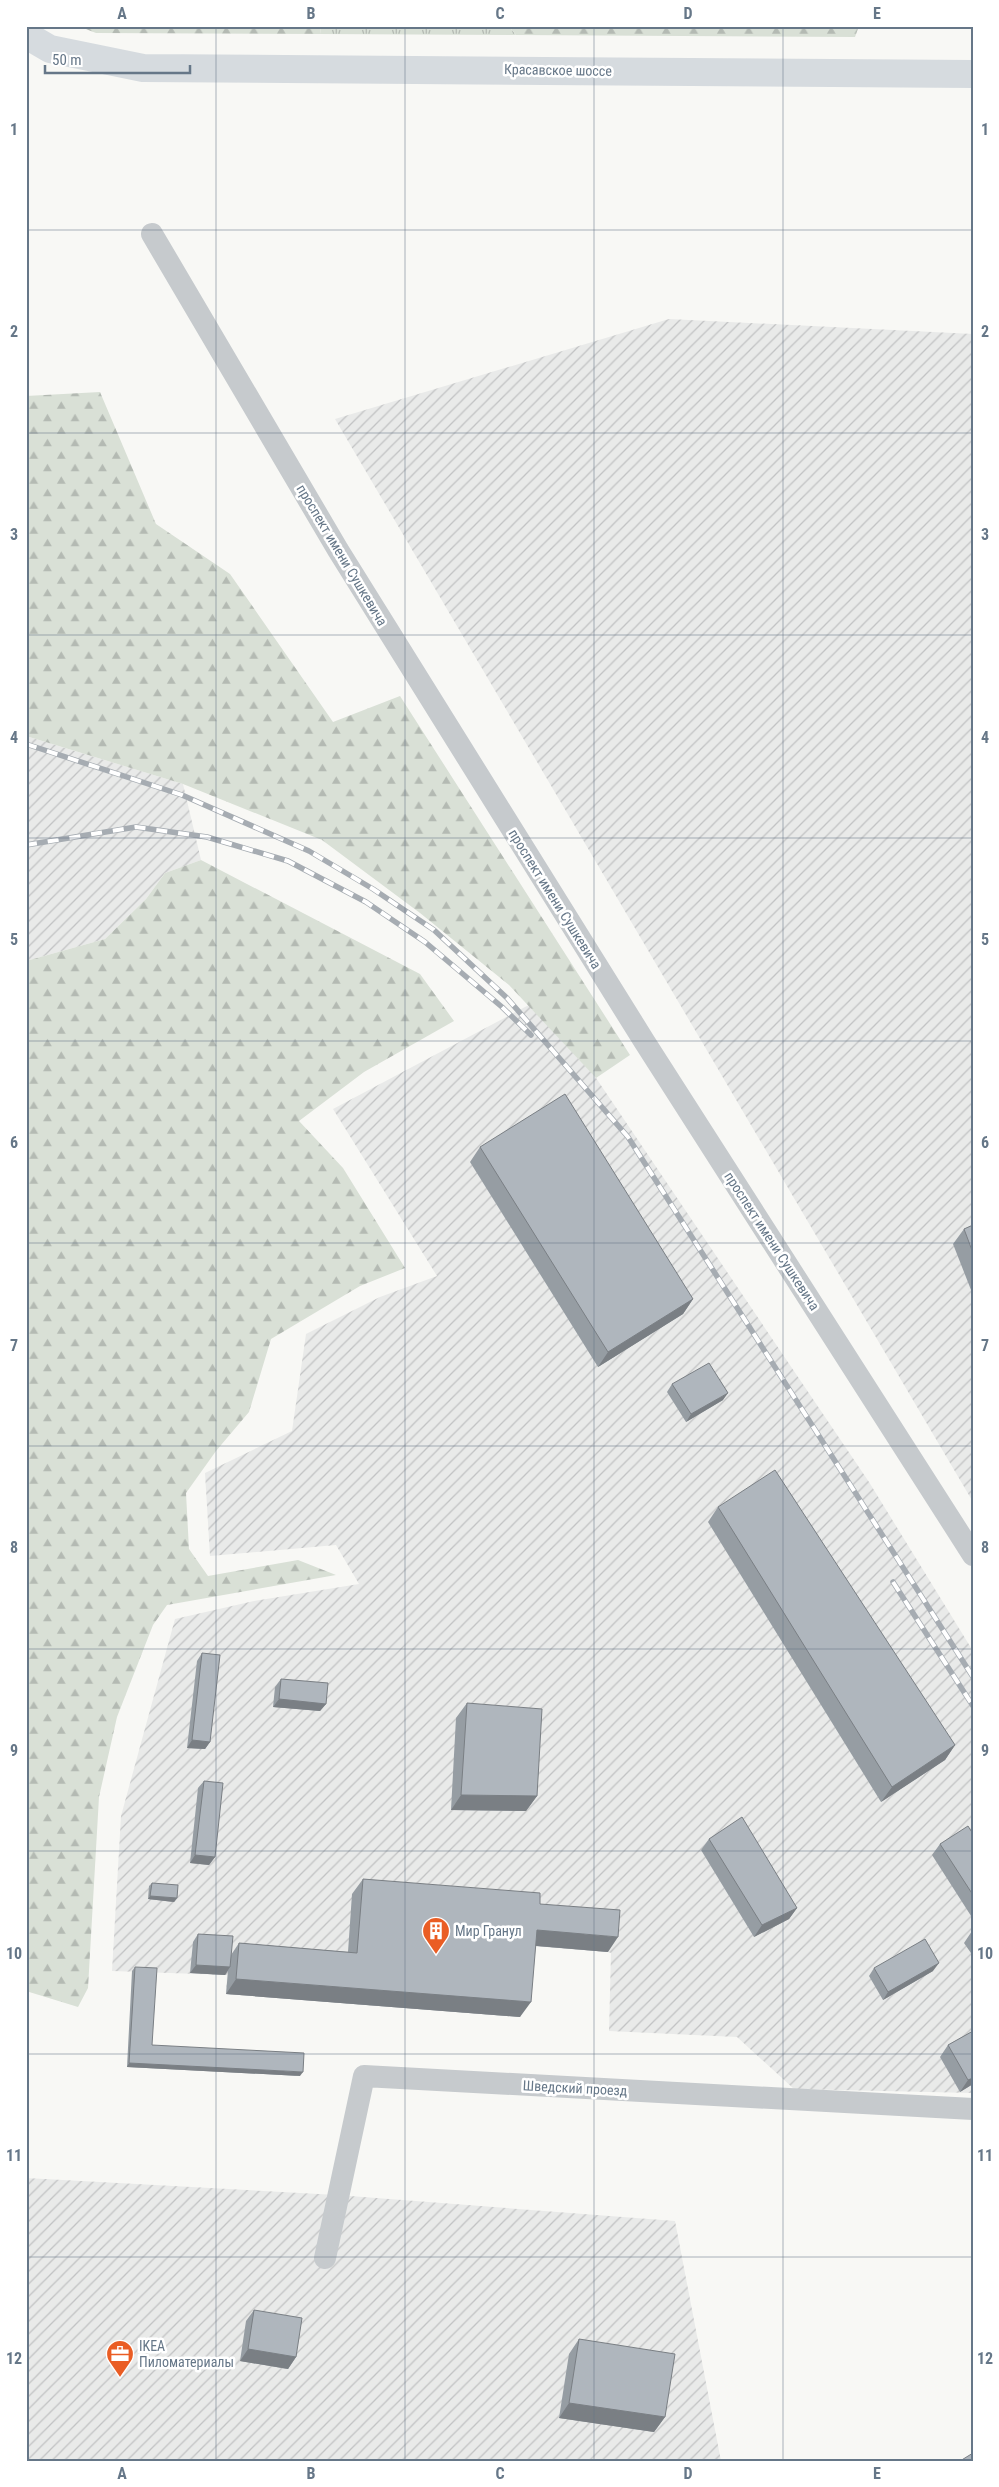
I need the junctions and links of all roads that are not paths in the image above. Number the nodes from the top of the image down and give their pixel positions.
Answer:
1 (26, 35) edge
2 (973, 74) edge
3 (152, 234) dead end
4 (973, 1555) edge
5 (973, 2109) edge
6 (325, 2258) dead end

1 - 2 street, Красавское шоссе
3 - 4 street, проспект имени Сушкевича
5 - 6 street, Шведский проезд

